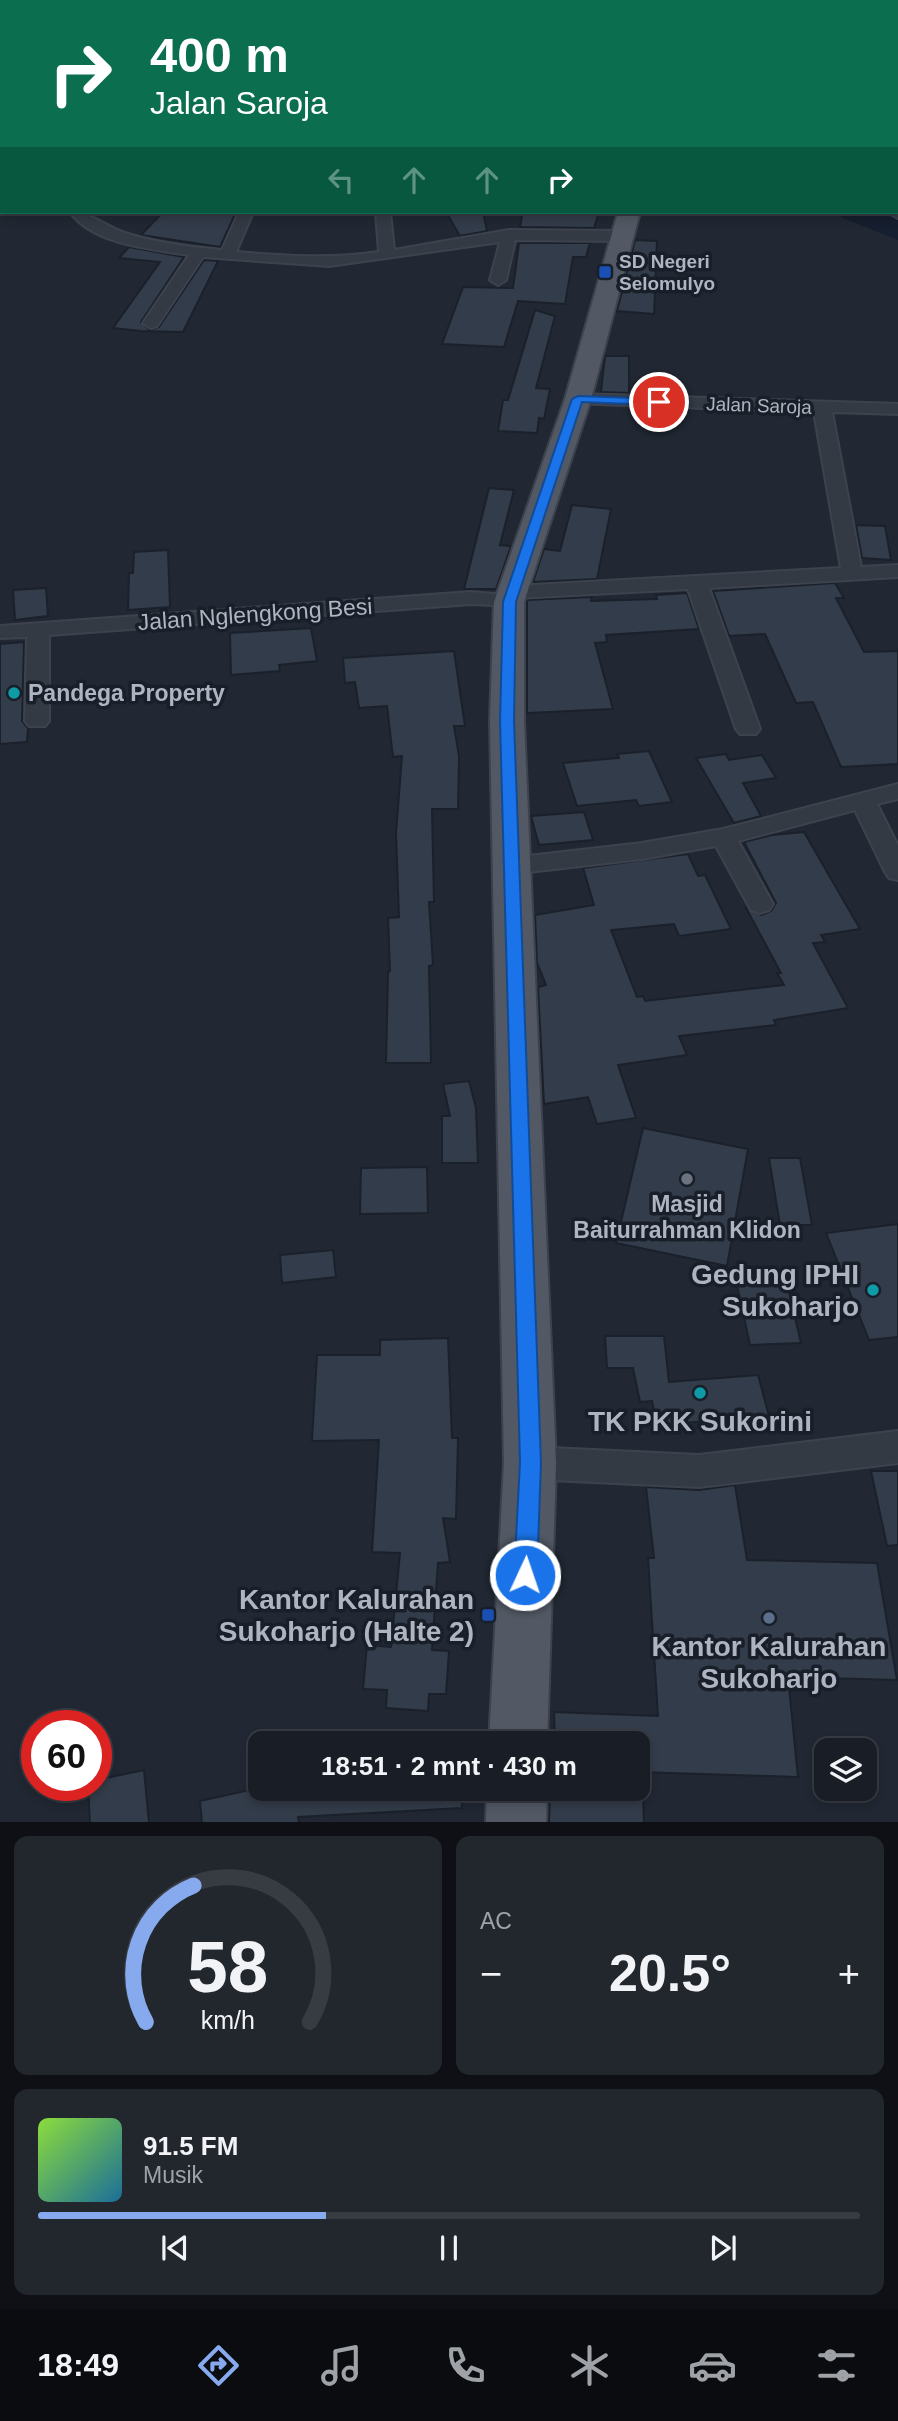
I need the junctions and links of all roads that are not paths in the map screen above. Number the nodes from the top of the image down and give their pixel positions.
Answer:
1 (243, 0) edge
2 (253, 0) edge
3 (78, 214) edge
4 (245, 214) edge
5 (383, 214) edge
6 (625, 224) edge
7 (509, 235) junction
8 (199, 252) junction
9 (387, 254) junction
10 (227, 256) junction
11 (498, 280) dead end
12 (151, 323) dead end
13 (578, 399) junction
14 (822, 407) junction
15 (898, 409) edge
16 (898, 570) edge
17 (852, 572) junction
18 (696, 581) junction
19 (512, 597) junction
20 (38, 629) junction
21 (0, 632) edge
22 (37, 721) dead end
23 (748, 729) dead end
24 (898, 792) edge
25 (863, 801) junction
26 (723, 837) junction
27 (510, 866) junction
28 (898, 872) edge
29 (760, 904) dead end
30 (898, 1447) edge
31 (530, 1463) junction
32 (519, 1731) edge
33 (517, 1801) edge
34 (516, 1822) edge

1 - 2 street
3 - 8 street
4 - 10 street
5 - 9 street
6 - 7 street
6 - 13 main road
7 - 9 street
7 - 11 street
8 - 10 street
8 - 12 street
9 - 10 street
13 - 14 street, Jalan Saroja
13 - 19 main road
14 - 15 street, Jalan Saroja
14 - 17 street
16 - 17 street, Jalan Nglengkong Besi
17 - 18 street, Jalan Nglengkong Besi
18 - 19 street, Jalan Nglengkong Besi
18 - 23 street
19 - 20 street, Jalan Nglengkong Besi
19 - 27 main road
20 - 21 street, Jalan Nglengkong Besi
20 - 22 street
24 - 25 street
25 - 26 street
25 - 28 street
26 - 27 street
26 - 29 street
27 - 31 main road
30 - 31 street
31 - 32 main road
33 - 34 main road

